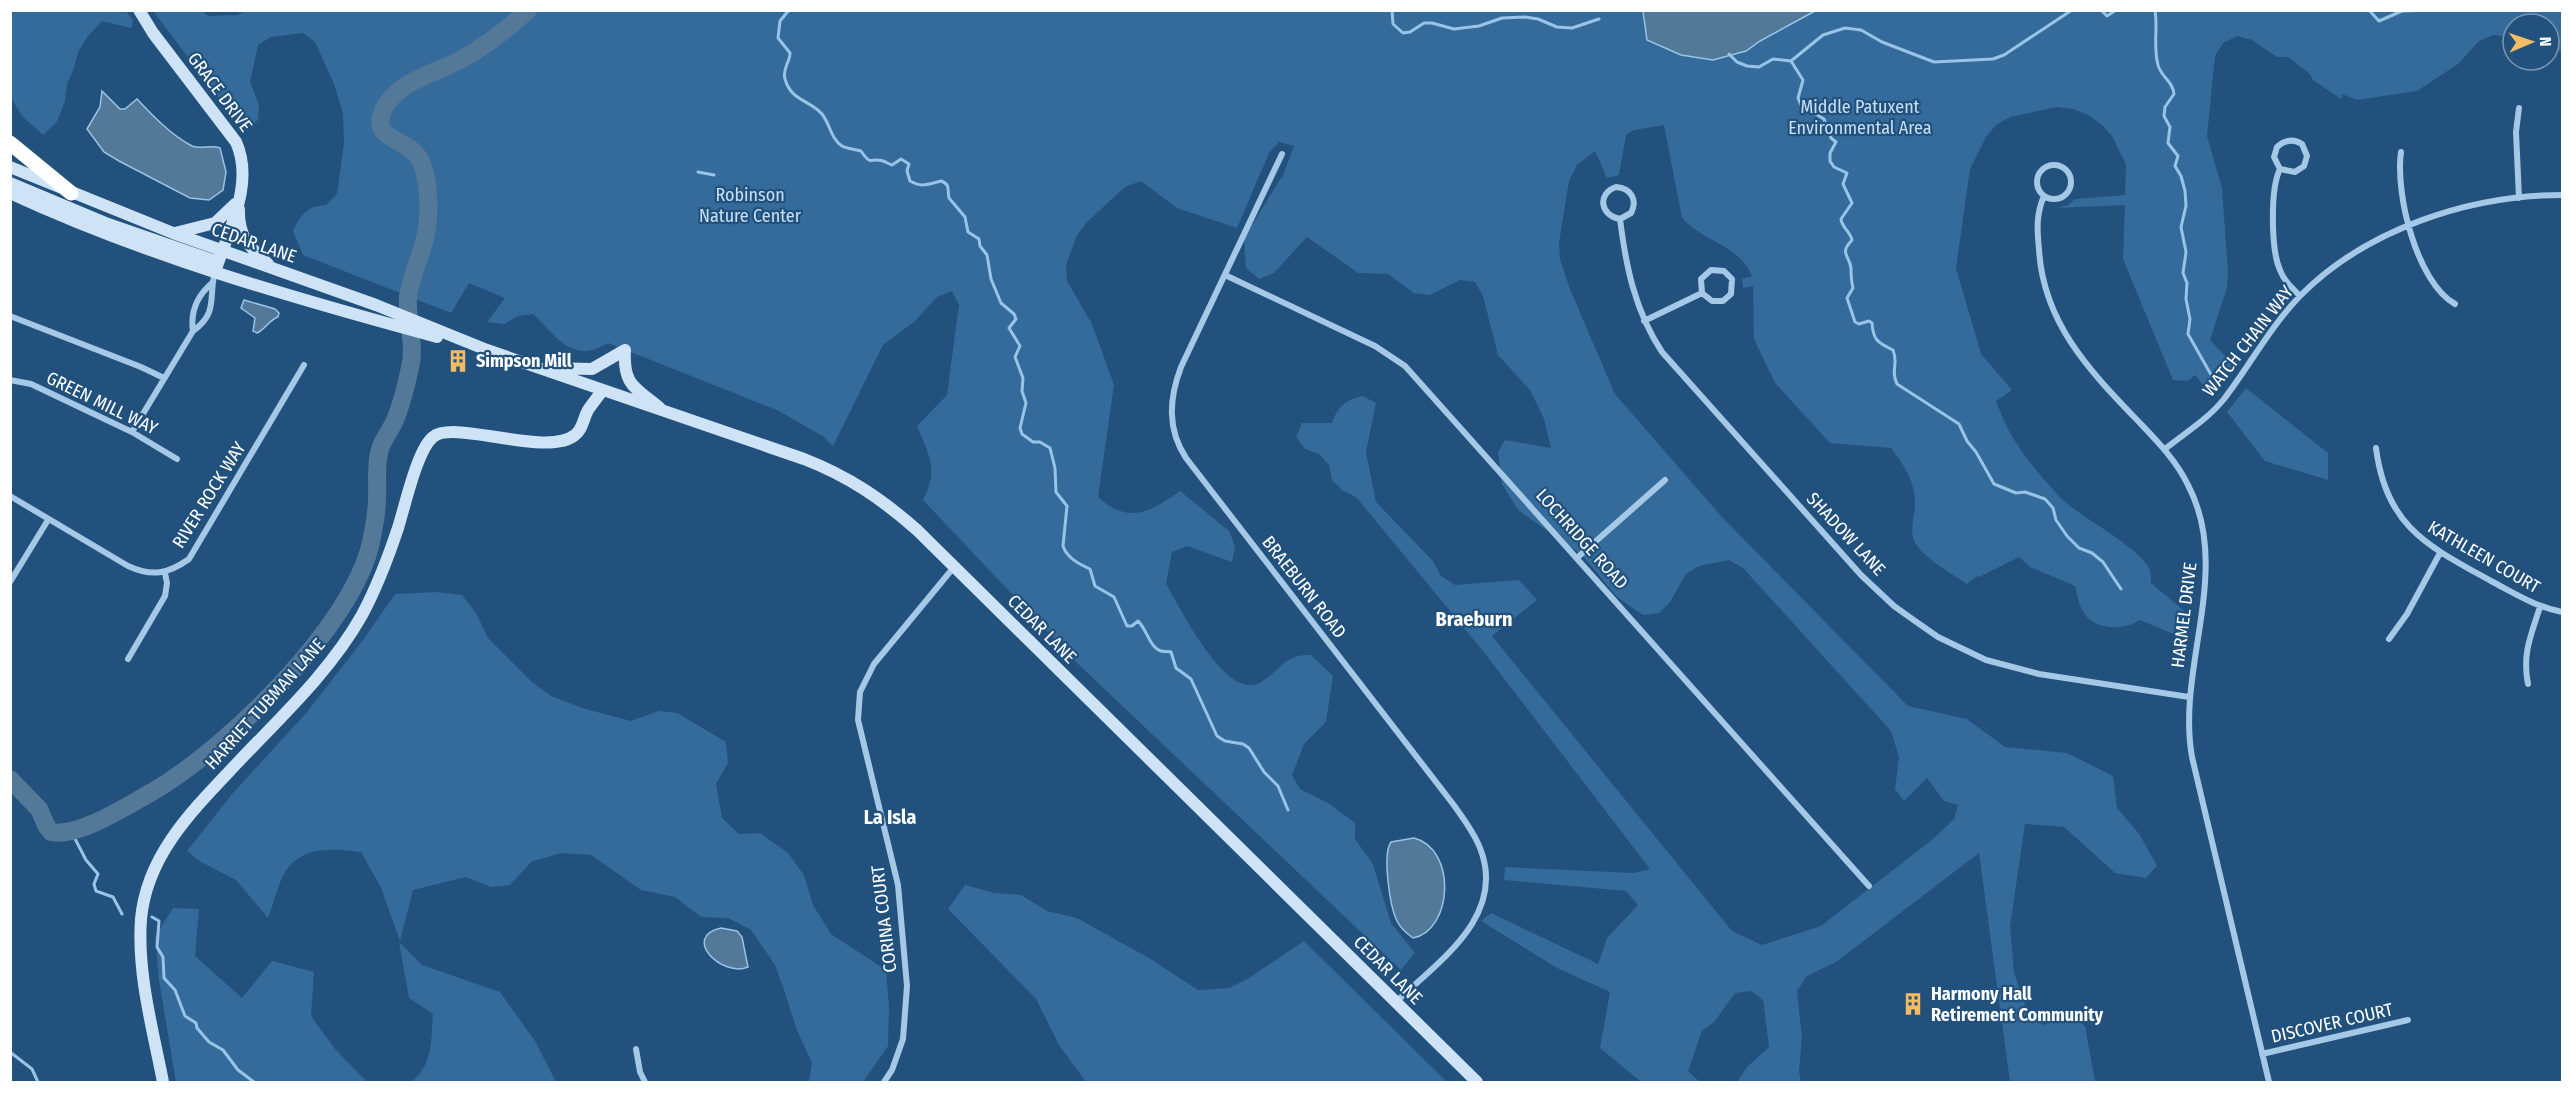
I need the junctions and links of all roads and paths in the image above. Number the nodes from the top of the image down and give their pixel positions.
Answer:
1 (139, 10) edge
2 (2519, 108) dead end
3 (10, 143) edge
4 (2401, 152) dead end
5 (1282, 154) dead end
6 (10, 167) edge
7 (2280, 169) junction
8 (10, 183) edge
9 (10, 193) edge
10 (71, 193) junction
11 (2562, 195) edge
12 (2044, 196) junction
13 (240, 198) junction
14 (2519, 198) junction
15 (1620, 219) junction
16 (2408, 226) junction
17 (173, 233) junction
18 (217, 267) junction
19 (274, 269) junction
20 (1225, 275) junction
21 (1702, 293) junction
22 (2300, 296) junction
23 (2455, 304) dead end
24 (10, 316) edge
25 (1644, 321) junction
26 (193, 331) junction
27 (488, 350) junction
28 (303, 365) dead end
29 (534, 367) junction
30 (164, 378) junction
31 (10, 380) edge
32 (602, 391) junction
33 (666, 412) junction
34 (132, 432) junction
35 (2376, 448) dead end
36 (2165, 449) junction
37 (177, 459) dead end
38 (1665, 480) dead end
39 (10, 496) edge
40 (48, 520) junction
41 (2440, 553) junction
42 (1578, 557) junction
43 (954, 567) junction
44 (165, 573) junction
45 (10, 582) edge
46 (2540, 607) junction
47 (2562, 612) edge
48 (2389, 639) dead end
49 (128, 659) dead end
50 (2528, 684) dead end
51 (2189, 697) junction
52 (1869, 886) dead end
53 (1395, 1003) junction
54 (2408, 1020) dead end
55 (636, 1049) dead end
56 (2262, 1054) junction
57 (163, 1083) edge
58 (645, 1083) edge
59 (884, 1083) edge
60 (1477, 1083) edge
61 (2269, 1083) edge

1 - 13 main road, GRACE DRIVE
2 - 14 street
3 - 10 highway
4 - 16 street
5 - 20 street, BRAEBURN ROAD
6 - 10 main road, CEDAR LANE
7 - 7 street
7 - 22 street
8 - 18 main road
9 - 18 main road, CEDAR LANE
10 - 17 main road, CEDAR LANE
11 - 14 street, WATCH CHAIN WAY
12 - 12 street, HARMEL DRIVE
12 - 36 street, HARMEL DRIVE
13 - 17 main road
13 - 18 main road, GRACE DRIVE
13 - 19 main road
14 - 16 street, WATCH CHAIN WAY
15 - 15 street
15 - 25 street, SHADOW LANE
16 - 22 street, WATCH CHAIN WAY
16 - 23 street
17 - 18 main road, CEDAR LANE
18 - 19 main road, CEDAR LANE
18 - 26 street
18 - 26 street
18 - 27 main road, CEDAR LANE
19 - 27 main road, CEDAR LANE
20 - 42 street, LOCHRIDGE ROAD
20 - 53 street, BRAEBURN ROAD
21 - 21 street
21 - 25 street
22 - 36 street, WATCH CHAIN WAY
24 - 30 street
25 - 51 street, SHADOW LANE
26 - 30 street
27 - 29 main road, CEDAR LANE
28 - 44 street, RIVER ROCK WAY
29 - 32 main road, CEDAR LANE
29 - 33 main road
30 - 34 street
31 - 34 street, GREEN MILL WAY
32 - 33 main road, CEDAR LANE
32 - 57 main road, HARRIET TUBMAN LANE
33 - 43 main road, CEDAR LANE
34 - 37 street, GREEN MILL WAY
35 - 41 street, KATHLEEN COURT
36 - 51 street, HARMEL DRIVE
38 - 42 street
39 - 40 street
40 - 44 street
40 - 45 street
41 - 46 street, KATHLEEN COURT
41 - 48 street
42 - 52 street, LOCHRIDGE ROAD
43 - 53 main road, CEDAR LANE
43 - 59 street, CORINA COURT
44 - 49 street
46 - 47 street, KATHLEEN COURT
46 - 50 street
51 - 56 street, HARMEL DRIVE
53 - 60 main road, CEDAR LANE
54 - 56 street, DISCOVER COURT
55 - 58 street
56 - 61 street, HARMEL DRIVE

